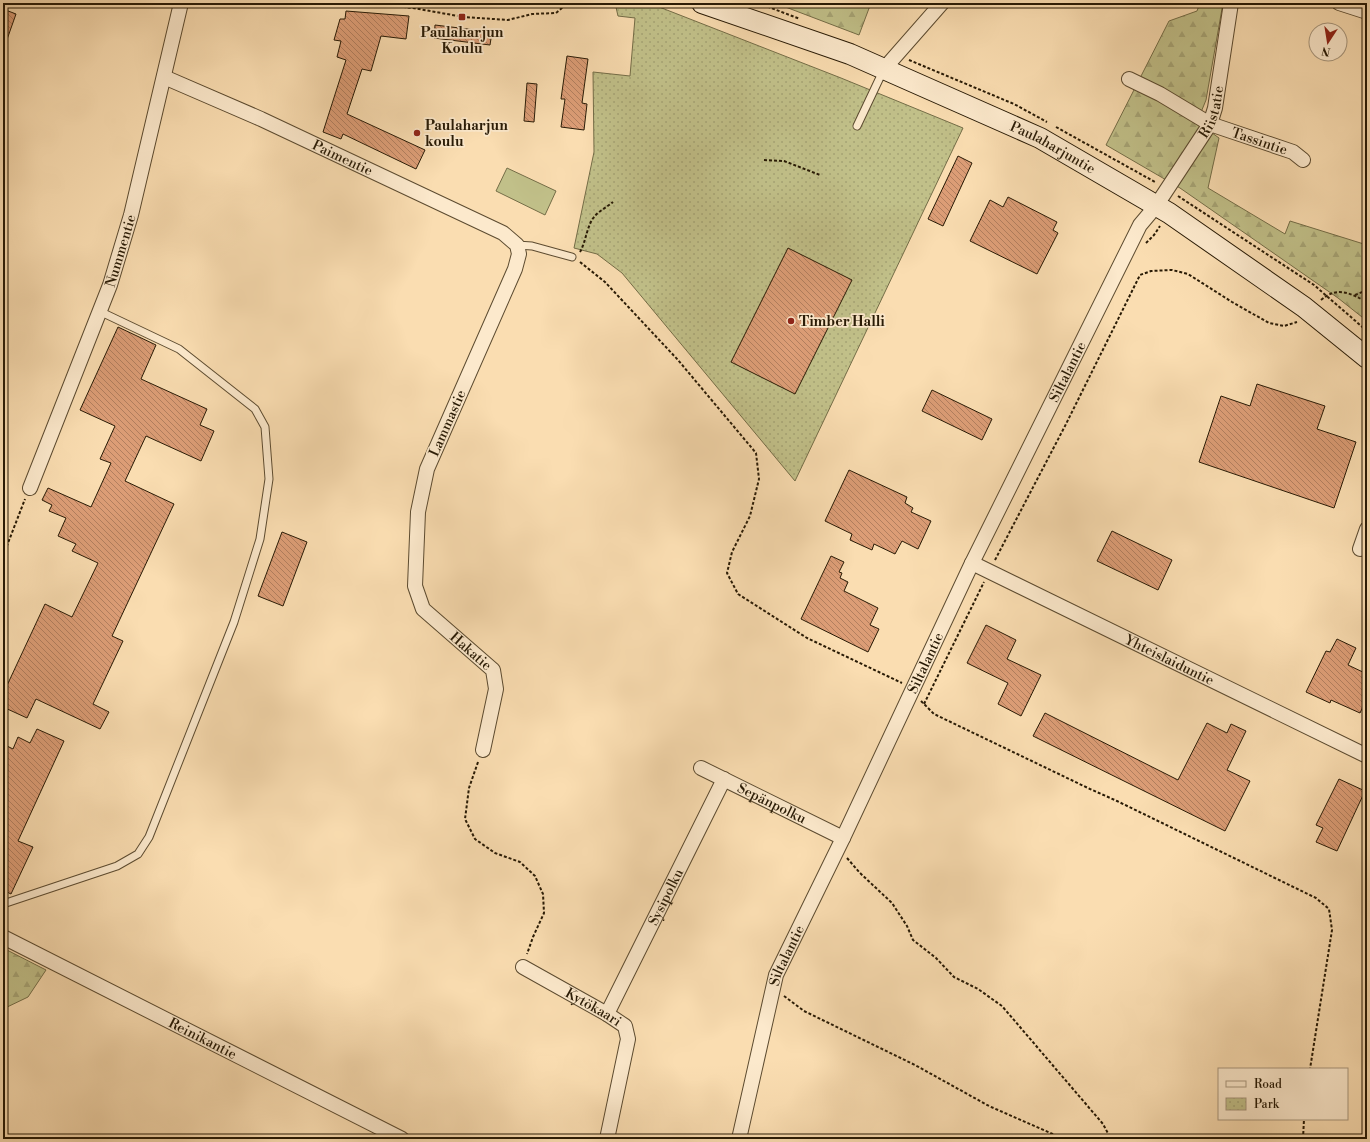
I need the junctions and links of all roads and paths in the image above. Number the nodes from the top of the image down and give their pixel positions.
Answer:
1 (181, 3) edge
2 (368, 3) edge
3 (568, 3) edge
4 (702, 3) edge
5 (942, 3) edge
6 (1231, 3) edge
7 (1339, 3) edge
8 (1367, 12) edge
9 (884, 69) junction
10 (164, 77) junction
11 (1130, 79) dead end
12 (1210, 124) junction
13 (857, 126) dead end
14 (764, 160) dead end
15 (1303, 160) dead end
16 (820, 175) dead end
17 (1179, 196) dead end
18 (613, 202) dead end
19 (1162, 210) junction
20 (518, 244) junction
21 (1145, 244) dead end
22 (572, 257) junction
23 (1367, 290) edge
24 (1355, 296) junction
25 (1367, 302) edge
26 (1308, 310) junction
27 (99, 311) junction
28 (1367, 358) edge
29 (30, 488) joint
30 (1367, 529) edge
31 (1360, 549) dead end
32 (3, 556) edge
33 (972, 563) junction
34 (989, 572) junction
35 (423, 609) joint
36 (912, 690) junction
37 (924, 704) junction
38 (483, 750) joint
39 (1367, 756) edge
40 (701, 768) dead end
41 (724, 779) junction
42 (843, 838) junction
43 (843, 864) dead end
44 (3, 904) edge
45 (3, 937) edge
46 (523, 967) joint
47 (784, 991) dead end
48 (607, 1014) junction
49 (1310, 1068) edge
50 (1304, 1120) edge
51 (402, 1139) edge
52 (607, 1139) edge
53 (739, 1139) edge
54 (1064, 1139) edge
55 (1111, 1139) edge
56 (1303, 1139) edge

1 - 10 street, Nummentie
2 - 3 path
4 - 9 main road, Paulaharjuntie
5 - 9 street
6 - 12 street, Riistatie
7 - 8 street
9 - 13 lane
9 - 19 main road, Paulaharjuntie
10 - 20 street, Paimentie
10 - 27 street, Nummentie
11 - 12 street, Tassintie
12 - 15 street, Tassintie
12 - 19 street, Riistatie
14 - 16 path
17 - 19 path
18 - 22 path
19 - 21 path
19 - 26 main road, Paulaharjuntie
19 - 33 street, Siltalantie
20 - 22 lane
20 - 35 street, Lammastie
22 - 36 path
23 - 24 path
24 - 25 path
24 - 26 path
26 - 28 main road, Paulaharjuntie
26 - 34 path
27 - 29 street, Nummentie
27 - 44 lane
29 - 32 path
30 - 31 street
33 - 34 street, Yhteislaiduntie
33 - 36 street, Siltalantie
34 - 37 path
34 - 39 street, Yhteislaiduntie
35 - 38 street, Hakatie
36 - 37 path
36 - 42 street, Siltalantie
37 - 49 path
38 - 46 path
40 - 41 street, Sepänpolku
41 - 42 street, Sepänpolku
41 - 48 street, Sysipolku
42 - 53 street, Siltalantie
43 - 55 path
45 - 51 street, Reinikantie
46 - 48 street, Kytökaari
47 - 54 path
48 - 52 street, Kytökaari
50 - 56 path

